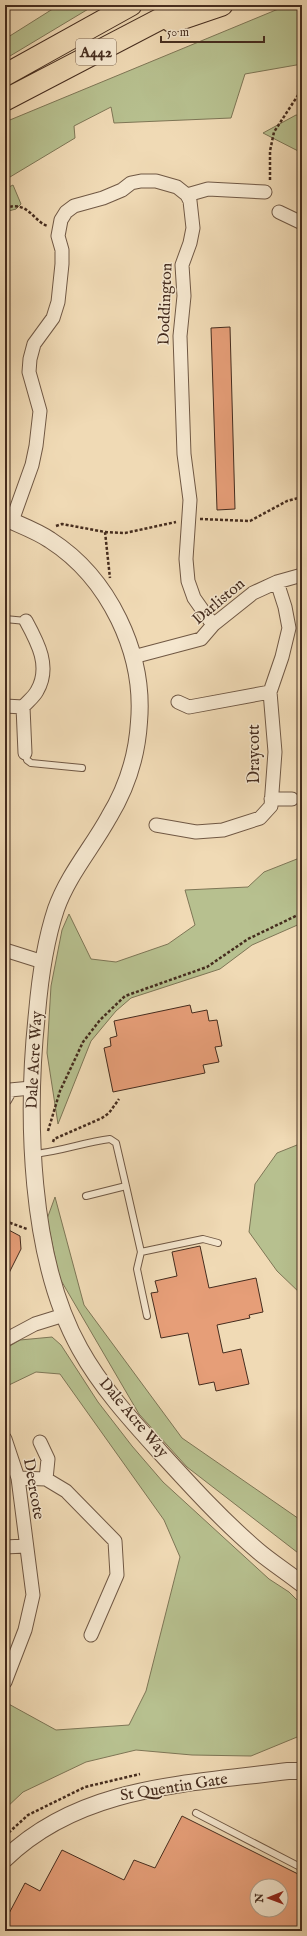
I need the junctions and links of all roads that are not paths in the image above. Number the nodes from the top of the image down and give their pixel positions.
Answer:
1 (131, 5) edge
2 (187, 5) edge
3 (222, 5) edge
4 (140, 29) junction
5 (5, 75) edge
6 (5, 100) edge
7 (267, 190) road end
8 (187, 194) junction
9 (279, 212) dead end
10 (302, 223) edge
11 (8, 520) edge
12 (302, 575) edge
13 (277, 582) junction
14 (5, 619) edge
15 (26, 621) joint
16 (213, 625) junction
17 (133, 657) junction
18 (270, 692) junction
19 (178, 702) dead end
20 (5, 706) edge
21 (23, 707) junction
22 (25, 753) joint
23 (82, 768) dead end
24 (271, 799) junction
25 (292, 799) dead end
26 (156, 824) dead end
27 (5, 950) edge
28 (43, 962) junction
29 (31, 1088) junction
30 (5, 1099) edge
31 (33, 1150) junction
32 (126, 1186) junction
33 (86, 1196) dead end
34 (218, 1243) dead end
35 (141, 1252) junction
36 (64, 1314) junction
37 (147, 1316) dead end
38 (8, 1334) edge
39 (5, 1439) edge
40 (40, 1442) dead end
41 (18, 1478) junction
42 (46, 1479) junction
43 (25, 1546) junction
44 (5, 1547) edge
45 (302, 1584) edge
46 (91, 1635) dead end
47 (5, 1682) edge
48 (297, 1769) edge
49 (196, 1813) dead end
50 (5, 1859) edge
51 (302, 1868) edge

1 - 5 highway, A442
2 - 4 highway, A442
3 - 4 highway, A442
4 - 6 highway, A442
7 - 8 street
8 - 11 street
8 - 16 street, Doddington
9 - 10 street
11 - 17 street, Dale Acre Way
12 - 13 street, Darliston
13 - 16 street, Darliston
13 - 18 street, Draycott
14 - 15 lane
15 - 21 street
16 - 17 street, Darliston
17 - 28 street, Dale Acre Way
18 - 19 street
18 - 24 street, Draycott
20 - 21 street
21 - 22 street
22 - 23 lane
24 - 25 street
24 - 26 street, Draycott
27 - 28 street
28 - 29 street, Dale Acre Way
29 - 30 street
29 - 31 street, Dale Acre Way
31 - 32 lane
31 - 36 street, Dale Acre Way
32 - 33 lane
32 - 35 lane
34 - 35 lane
35 - 37 lane
36 - 38 street
36 - 45 street, Dale Acre Way
39 - 41 street, Deercote
40 - 42 street
41 - 42 street
41 - 43 street, Deercote
42 - 46 street
43 - 44 street
43 - 47 street, Deercote
48 - 50 street, St Quentin Gate
49 - 51 lane

